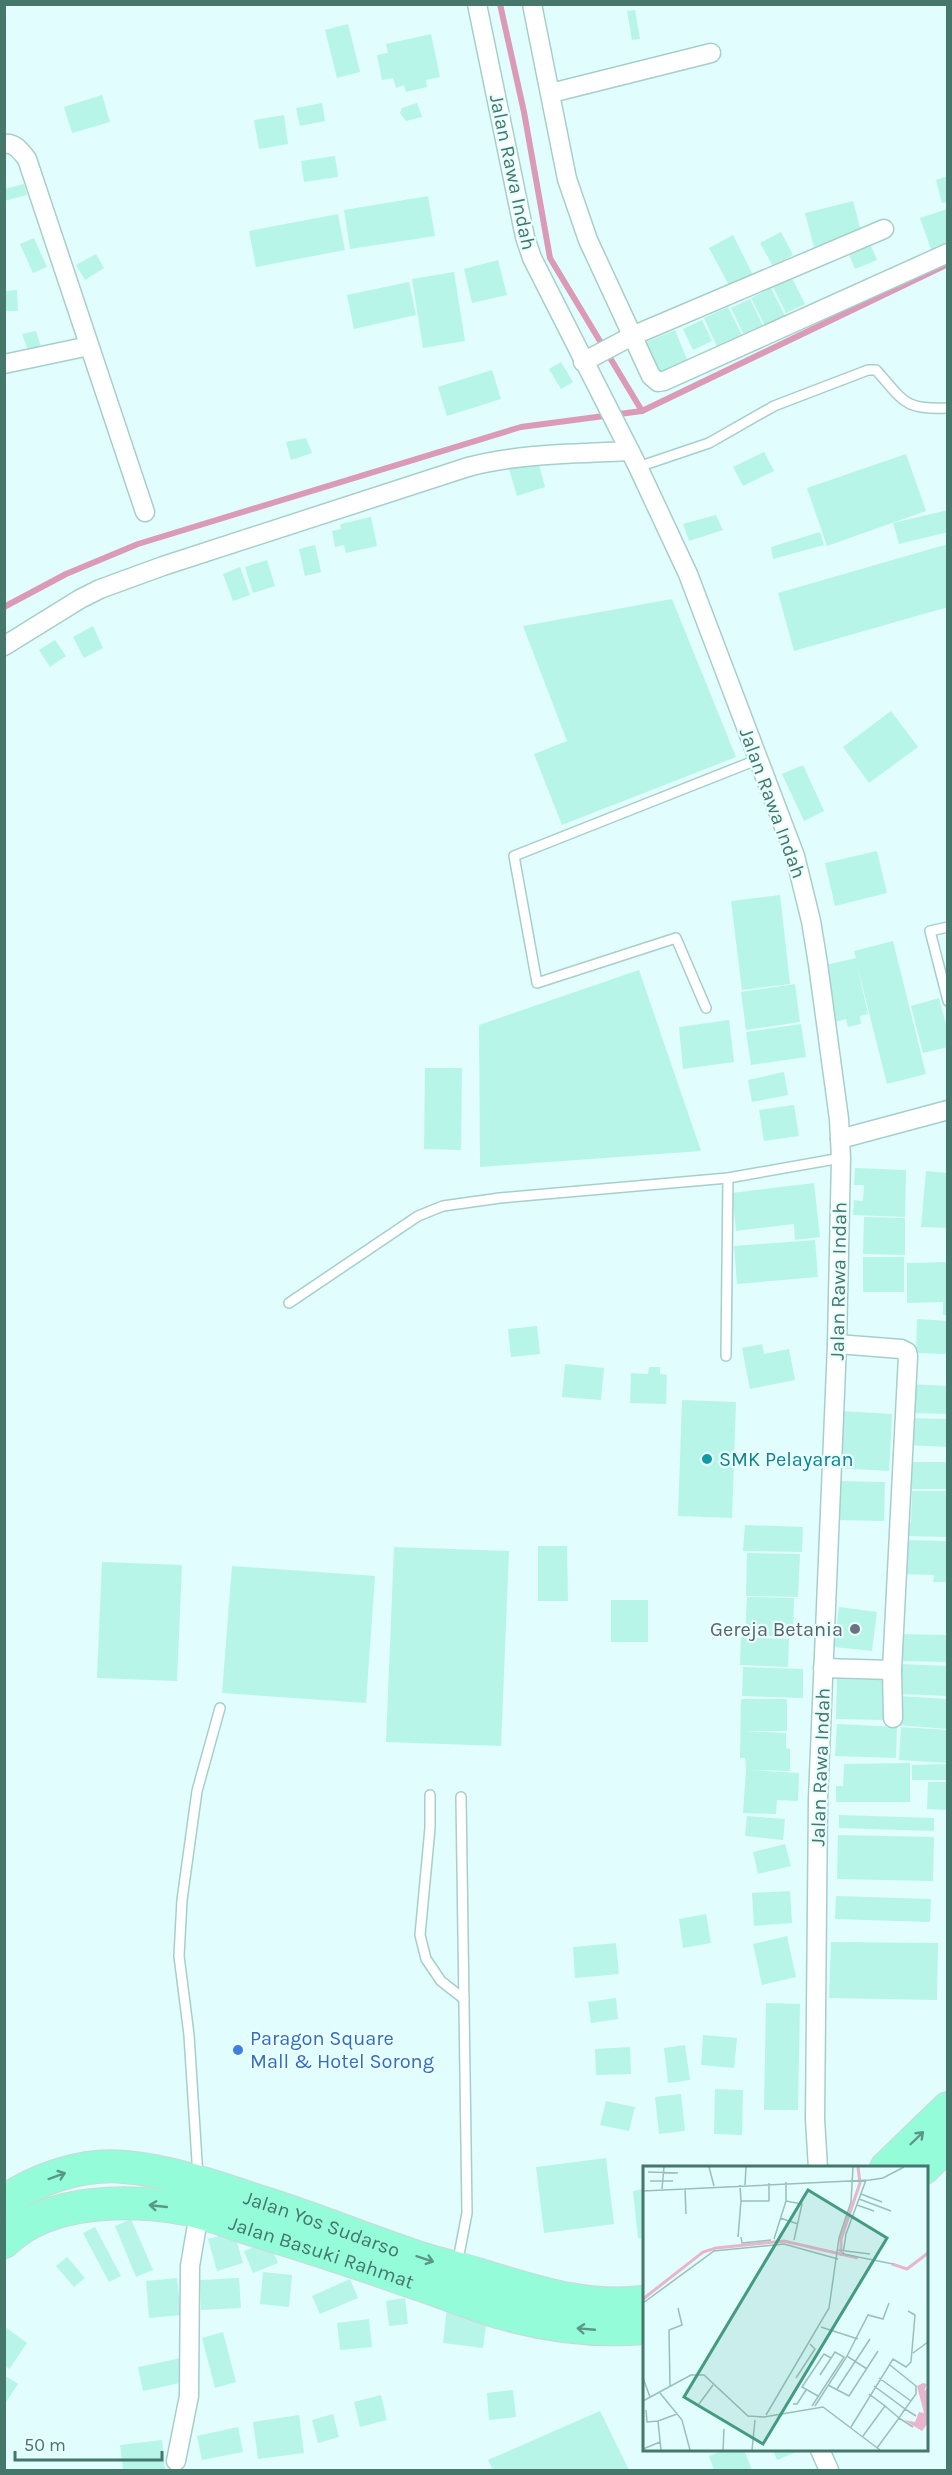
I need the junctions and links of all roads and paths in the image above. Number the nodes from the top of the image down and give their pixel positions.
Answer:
1 (477, 4) edge
2 (532, 4) edge
3 (711, 53) dead end
4 (551, 93) junction
5 (4, 144) edge
6 (884, 229) dead end
7 (948, 252) edge
8 (627, 339) junction
9 (89, 346) junction
10 (588, 359) junction
11 (4, 363) edge
12 (948, 408) edge
13 (634, 459) junction
14 (145, 512) dead end
15 (4, 646) edge
16 (759, 759) junction
17 (948, 927) edge
18 (948, 1001) edge
19 (706, 1008) dead end
20 (948, 1110) edge
21 (840, 1139) junction
22 (841, 1158) junction
23 (728, 1178) junction
24 (289, 1303) dead end
25 (837, 1344) junction
26 (726, 1356) dead end
27 (823, 1668) junction
28 (892, 1670) junction
29 (220, 1708) dead end
30 (893, 1718) dead end
31 (430, 1795) dead end
32 (461, 1797) dead end
33 (464, 2000) junction
34 (948, 2108) edge
35 (948, 2144) edge
36 (818, 2166) edge
37 (888, 2166) edge
38 (926, 2166) edge
39 (198, 2181) junction
40 (4, 2202) edge
41 (199, 2213) junction
42 (4, 2242) edge
43 (456, 2268) junction
44 (643, 2302) edge
45 (643, 2328) edge
46 (820, 2451) edge
47 (176, 2461) dead end
48 (829, 2470) edge

1 - 10 street, Jalan Rawa Indah
2 - 4 street
3 - 4 street
4 - 8 street
5 - 9 street
6 - 8 street
7 - 8 street
8 - 10 street
9 - 11 street
9 - 14 street
10 - 13 street, Jalan Rawa Indah
12 - 13 lane
13 - 15 street
13 - 16 street, Jalan Rawa Indah
16 - 19 lane
16 - 21 street, Jalan Rawa Indah
17 - 18 lane
20 - 21 street
21 - 22 street, Jalan Rawa Indah
22 - 23 lane
22 - 25 street, Jalan Rawa Indah
23 - 24 lane
23 - 26 lane
25 - 27 street, Jalan Rawa Indah
25 - 28 street
27 - 28 street
27 - 36 street, Jalan Rawa Indah
28 - 30 street
29 - 39 lane
31 - 33 lane
32 - 33 lane
33 - 43 lane
37 -> 34 highway
35 - 38 highway
40 -> 39 highway, Jalan Yos Sudarso
39 -> 43 highway, Jalan Yos Sudarso
41 -> 42 highway, Jalan Basuki Rahmat
45 -> 41 highway, Jalan Basuki Rahmat
41 - 47 street
43 - 44 highway, Jalan Yos Sudarso
46 - 48 street

